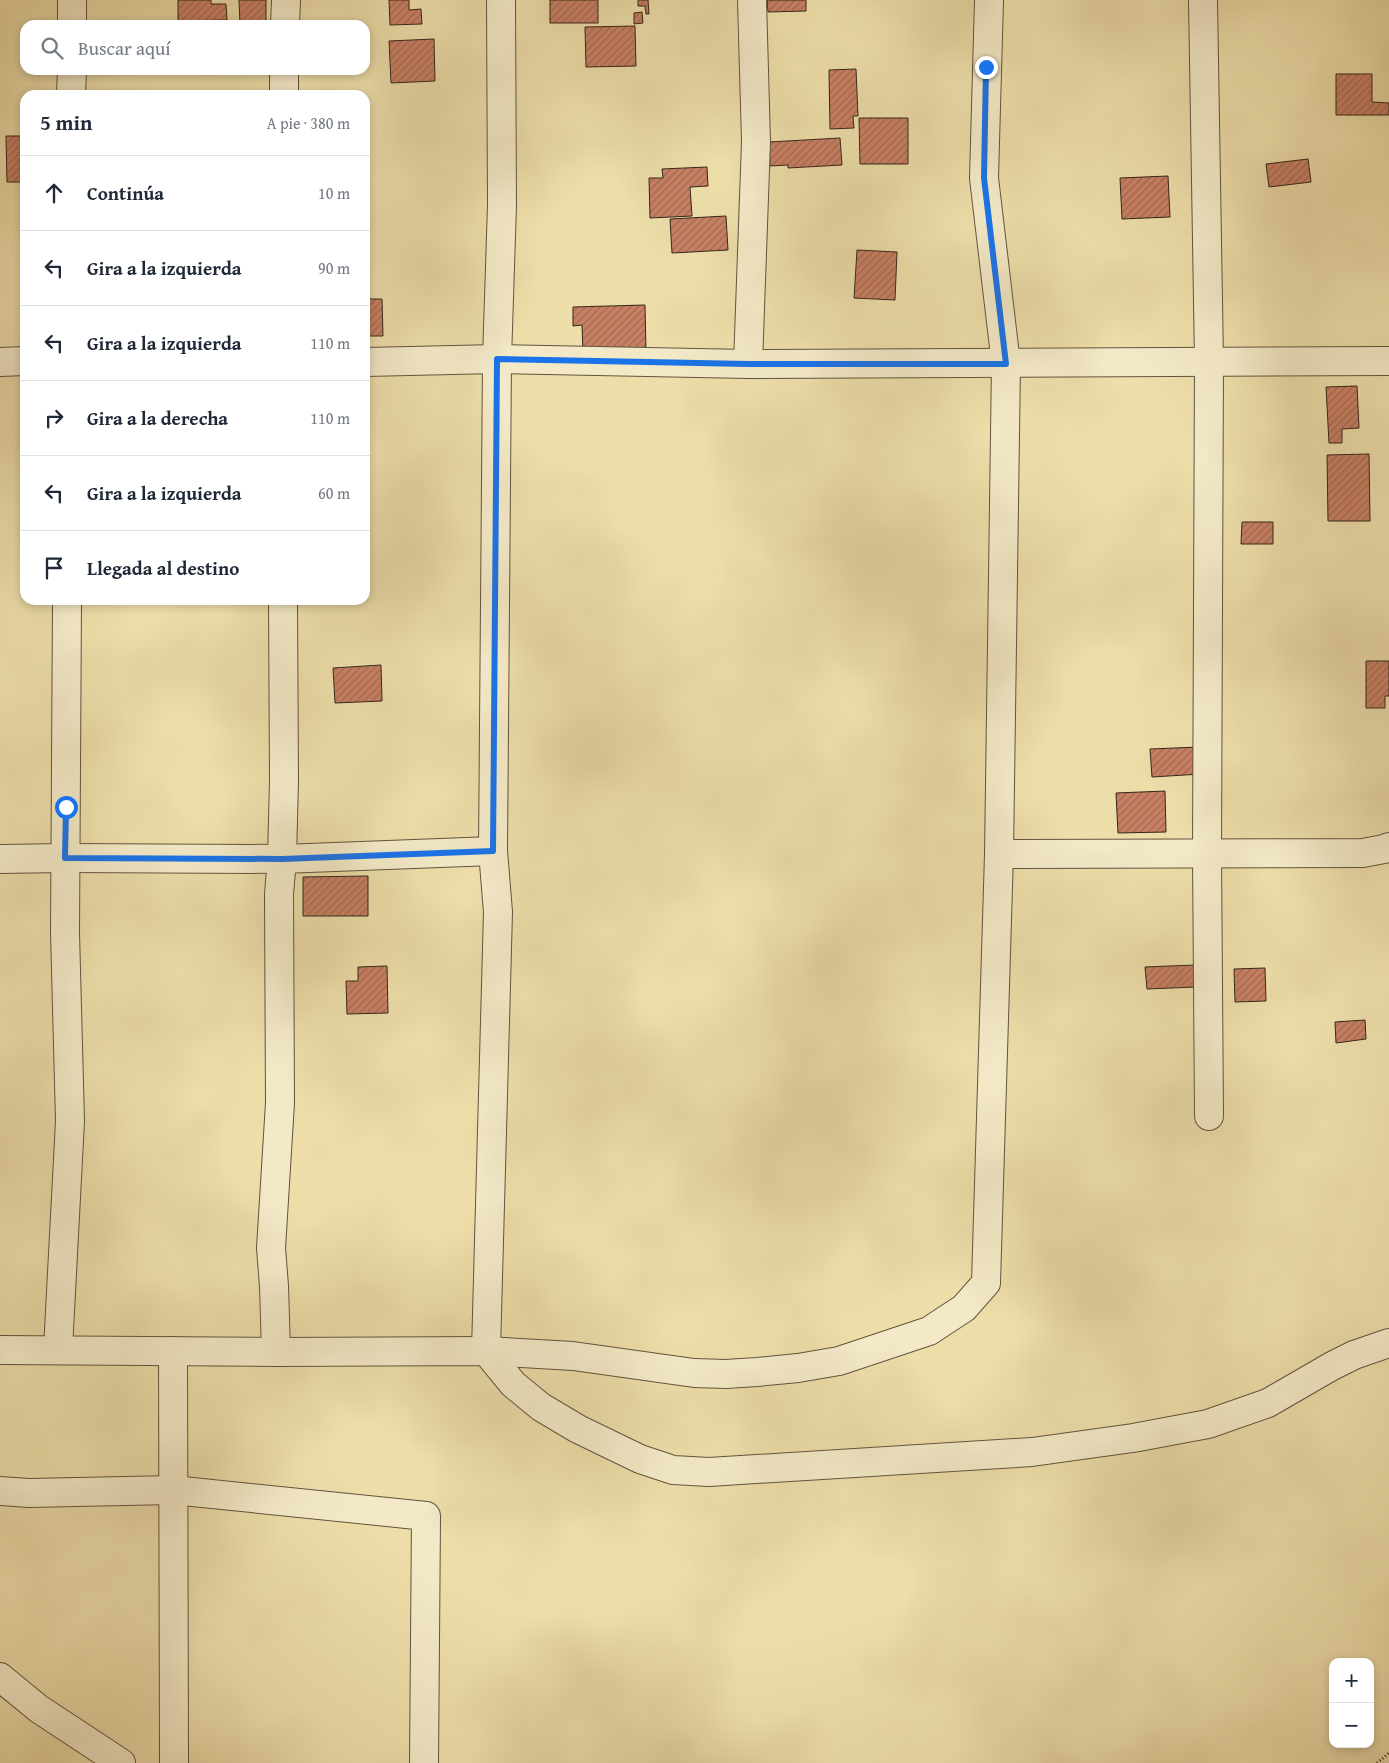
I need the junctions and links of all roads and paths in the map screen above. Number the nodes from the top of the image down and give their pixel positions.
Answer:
1 (72, 0) edge
2 (286, 0) edge
3 (500, 0) edge
4 (752, 0) edge
5 (989, 0) edge
6 (1204, 0) edge
7 (72, 20) edge
8 (285, 20) edge
9 (72, 75) edge
10 (284, 75) edge
11 (72, 90) edge
12 (284, 90) edge
13 (497, 359) junction
14 (20, 361) edge
15 (1209, 361) junction
16 (1389, 361) edge
17 (0, 362) edge
18 (370, 362) edge
19 (748, 364) junction
20 (1006, 364) junction
21 (67, 605) edge
22 (283, 605) edge
23 (1389, 847) edge
24 (493, 851) junction
25 (999, 854) junction
26 (1208, 854) junction
27 (65, 858) junction
28 (0, 859) edge
29 (282, 859) junction
30 (1209, 1116) dead end
31 (1389, 1343) edge
32 (0, 1350) edge
33 (58, 1350) junction
34 (173, 1350) junction
35 (486, 1351) junction
36 (276, 1352) junction
37 (173, 1490) junction
38 (0, 1491) edge
39 (0, 1677) edge
40 (1389, 1753) edge
41 (121, 1763) edge
42 (174, 1763) edge
43 (424, 1763) edge
44 (1377, 1763) edge

1 - 7 street
2 - 8 street
3 - 13 street
4 - 19 street
5 - 20 street
6 - 15 street
9 - 11 street
10 - 12 street
13 - 18 street
13 - 19 street
13 - 24 street
14 - 17 street
15 - 16 street
15 - 20 street
15 - 26 street
19 - 20 street
20 - 25 street
21 - 27 street
22 - 29 street
23 - 26 street
24 - 29 street
24 - 35 street
25 - 26 street
25 - 35 street
26 - 30 street
27 - 28 street
27 - 29 street
27 - 33 street
29 - 36 street
31 - 35 street
32 - 33 street
33 - 34 street
34 - 36 street
34 - 37 street
35 - 36 street
37 - 38 street
37 - 42 street
37 - 43 street
39 - 41 street
40 - 44 path

